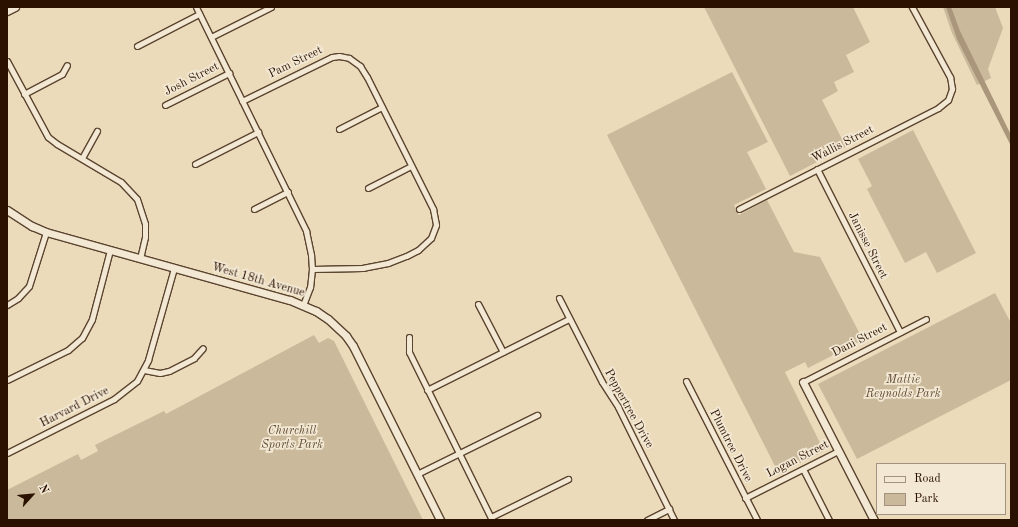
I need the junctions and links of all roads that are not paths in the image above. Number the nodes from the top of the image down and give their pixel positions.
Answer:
1 (15, 7) edge
2 (196, 7) edge
3 (271, 7) edge
4 (912, 7) edge
5 (7, 11) edge
6 (199, 14) junction
7 (211, 37) junction
8 (137, 46) dead end
9 (7, 61) edge
10 (67, 65) dead end
11 (229, 73) junction
12 (24, 94) junction
13 (242, 101) junction
14 (165, 105) dead end
15 (382, 107) junction
16 (339, 129) dead end
17 (97, 131) dead end
18 (258, 132) junction
19 (82, 158) junction
20 (195, 164) dead end
21 (411, 166) junction
22 (817, 169) junction
23 (368, 188) dead end
24 (288, 192) junction
25 (254, 209) dead end
26 (739, 209) dead end
27 (7, 210) edge
28 (46, 232) junction
29 (110, 250) junction
30 (140, 258) junction
31 (174, 268) junction
32 (312, 269) junction
33 (559, 298) dead end
34 (478, 304) dead end
35 (7, 305) edge
36 (303, 305) junction
37 (569, 319) junction
38 (926, 319) dead end
39 (900, 332) junction
40 (409, 337) dead end
41 (203, 348) dead end
42 (503, 352) junction
43 (144, 370) junction
44 (7, 380) edge
45 (686, 381) dead end
46 (803, 382) joint
47 (427, 390) junction
48 (537, 415) dead end
49 (838, 451) junction
50 (7, 454) edge
51 (459, 454) junction
52 (803, 469) junction
53 (417, 474) junction
54 (568, 479) dead end
55 (746, 498) junction
56 (669, 509) junction
57 (492, 519) edge
58 (440, 520) edge
59 (647, 520) edge
60 (674, 520) edge
61 (757, 520) edge
62 (829, 520) edge
63 (874, 520) edge

1 - 5 street
2 - 6 street, Josh Street
3 - 7 street
4 - 22 street, Wallis Street
6 - 7 street, Josh Street
6 - 8 street
7 - 11 street, Josh Street
9 - 12 street
10 - 12 street
11 - 13 street, Josh Street
11 - 14 street, Josh Street
12 - 19 street
13 - 15 street, Pam Street
13 - 18 street, Josh Street
15 - 16 street
15 - 21 street, Pam Street
17 - 19 street
18 - 20 street
18 - 24 street, Josh Street
19 - 30 street
21 - 23 street
21 - 32 street, Pam Street
22 - 26 street, Wallis Street
22 - 39 street, Janisse Street
24 - 25 street
24 - 32 street, Josh Street
27 - 28 street, West 18th Avenue
28 - 29 street, West 18th Avenue
28 - 35 street
29 - 30 street, West 18th Avenue
29 - 44 street
30 - 31 street, West 18th Avenue
31 - 36 street, West 18th Avenue
31 - 43 street, Harvard Drive
32 - 36 street, Josh Street
33 - 37 street, Peppertree Drive
34 - 42 street
36 - 53 street, West 18th Avenue
37 - 42 street
37 - 56 street, Peppertree Drive
38 - 39 street, Dani Street
39 - 46 street, Dani Street
40 - 47 street
41 - 43 street
42 - 47 street
43 - 50 street, Harvard Drive
45 - 55 street, Plumtree Drive
46 - 49 street
47 - 51 street
48 - 51 street
49 - 52 street, Logan Street
49 - 63 street
51 - 53 street
51 - 57 street
52 - 55 street, Logan Street
52 - 62 street
53 - 58 street, West 18th Avenue
54 - 57 street
55 - 61 street, Plumtree Drive
56 - 59 street
56 - 60 street, Peppertree Drive

